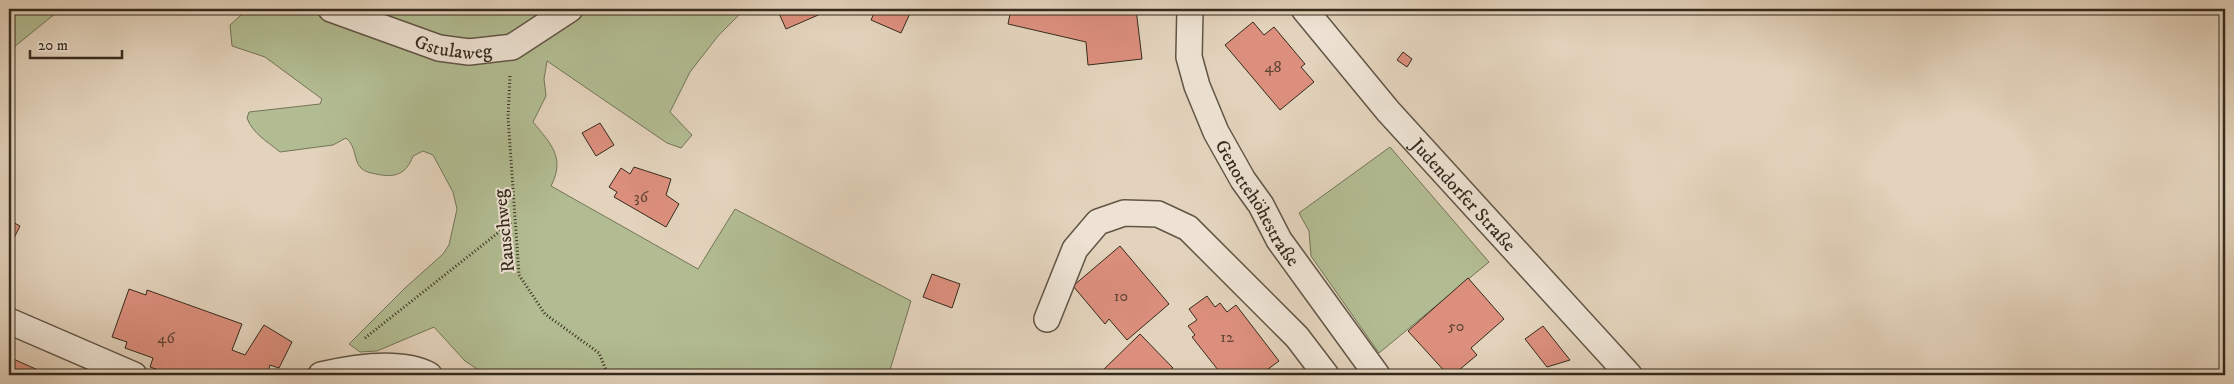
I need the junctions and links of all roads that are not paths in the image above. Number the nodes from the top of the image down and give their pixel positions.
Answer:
1 (331, 9) edge
2 (570, 9) edge
3 (1190, 9) edge
4 (1304, 9) edge
5 (1047, 319) dead end
6 (9, 321) edge
7 (134, 375) edge
8 (322, 375) edge
9 (429, 375) edge
10 (1326, 375) edge
11 (1377, 375) edge
12 (1629, 375) edge

1 - 2 street, Gstulaweg
3 - 11 street, Genottehöhestraße
4 - 12 street, Judendorfer Straße
5 - 10 street
6 - 7 street
8 - 9 street

